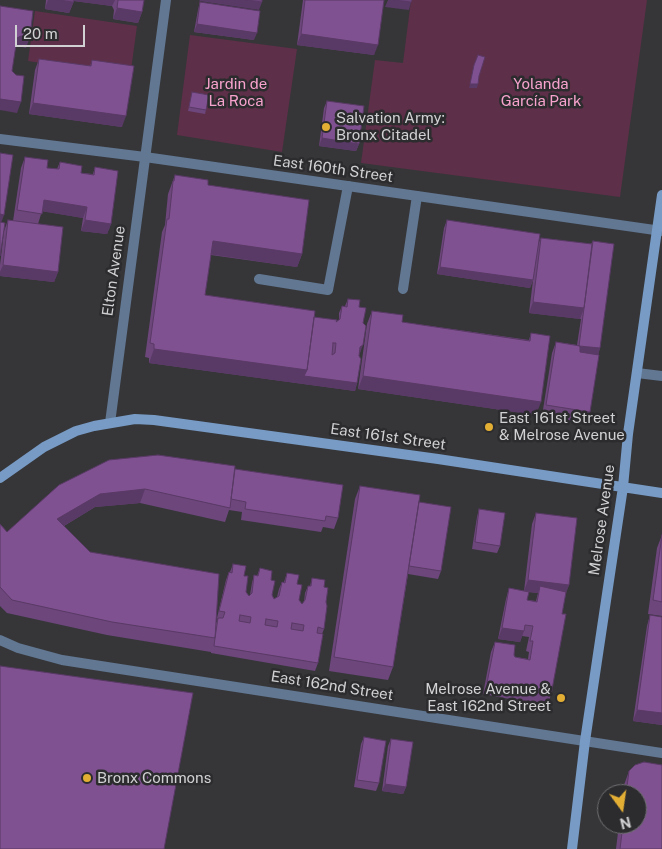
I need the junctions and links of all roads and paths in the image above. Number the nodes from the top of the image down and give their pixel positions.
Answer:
1 (166, 0) edge
2 (0, 139) edge
3 (144, 157) junction
4 (348, 186) junction
5 (662, 195) edge
6 (417, 196) junction
7 (659, 231) edge
8 (259, 279) dead end
9 (403, 289) dead end
10 (637, 372) junction
11 (662, 376) edge
12 (110, 423) junction
13 (0, 478) edge
14 (623, 487) junction
15 (662, 493) edge
16 (0, 640) edge
17 (585, 741) junction
18 (662, 753) edge
19 (572, 849) edge

1 - 3 street, Elton Avenue
2 - 3 street, East 160th Street
3 - 4 street, East 160th Street
3 - 12 street, Elton Avenue
4 - 6 street, East 160th Street
4 - 8 street
5 - 7 main road, Melrose Avenue
6 - 7 street, East 160th Street
6 - 9 street
7 - 10 main road, Melrose Avenue
10 - 11 street
10 - 14 main road, Melrose Avenue
12 - 13 main road
12 - 14 main road, East 161st Street
14 - 15 main road, East 161st Street
14 - 17 main road, Melrose Avenue
16 - 17 street, East 162nd Street
17 - 18 street, East 162nd Street
17 - 19 main road, Melrose Avenue

